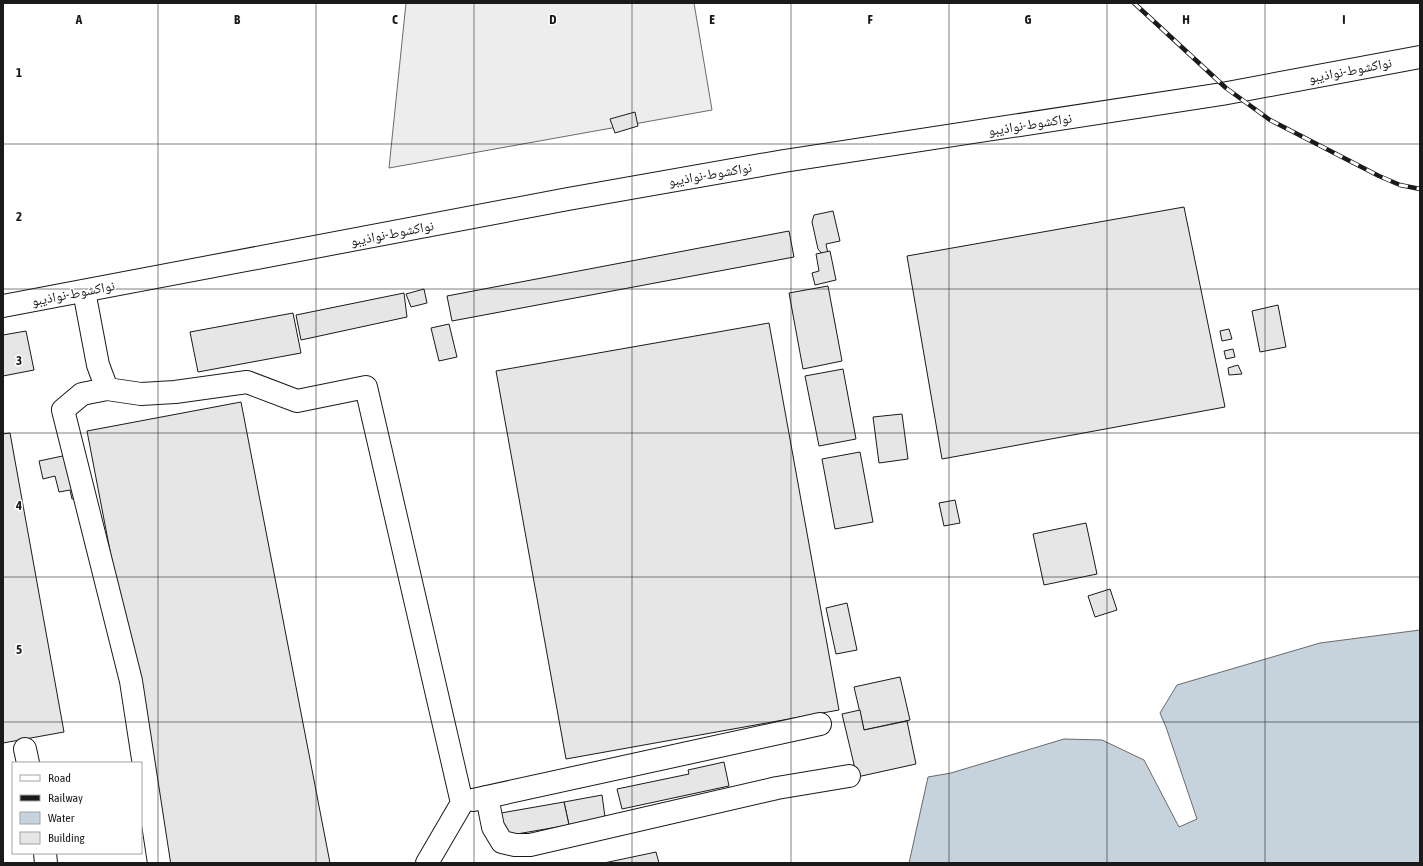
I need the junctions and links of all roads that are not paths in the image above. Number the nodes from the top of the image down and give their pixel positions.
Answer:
1 (1420, 57) edge
2 (84, 291) junction
3 (3, 306) edge
4 (107, 389) junction
5 (820, 724) dead end
6 (849, 776) dead end
7 (487, 797) junction
8 (462, 803) junction
9 (159, 863) edge
10 (427, 863) edge

1 - 2 main road, نواكشوط-نواذيبو
2 - 3 main road, نواكشوط-نواذيبو
2 - 4 main road
4 - 8 main road
4 - 9 main road
5 - 7 main road
6 - 7 main road
7 - 8 main road
8 - 10 main road

